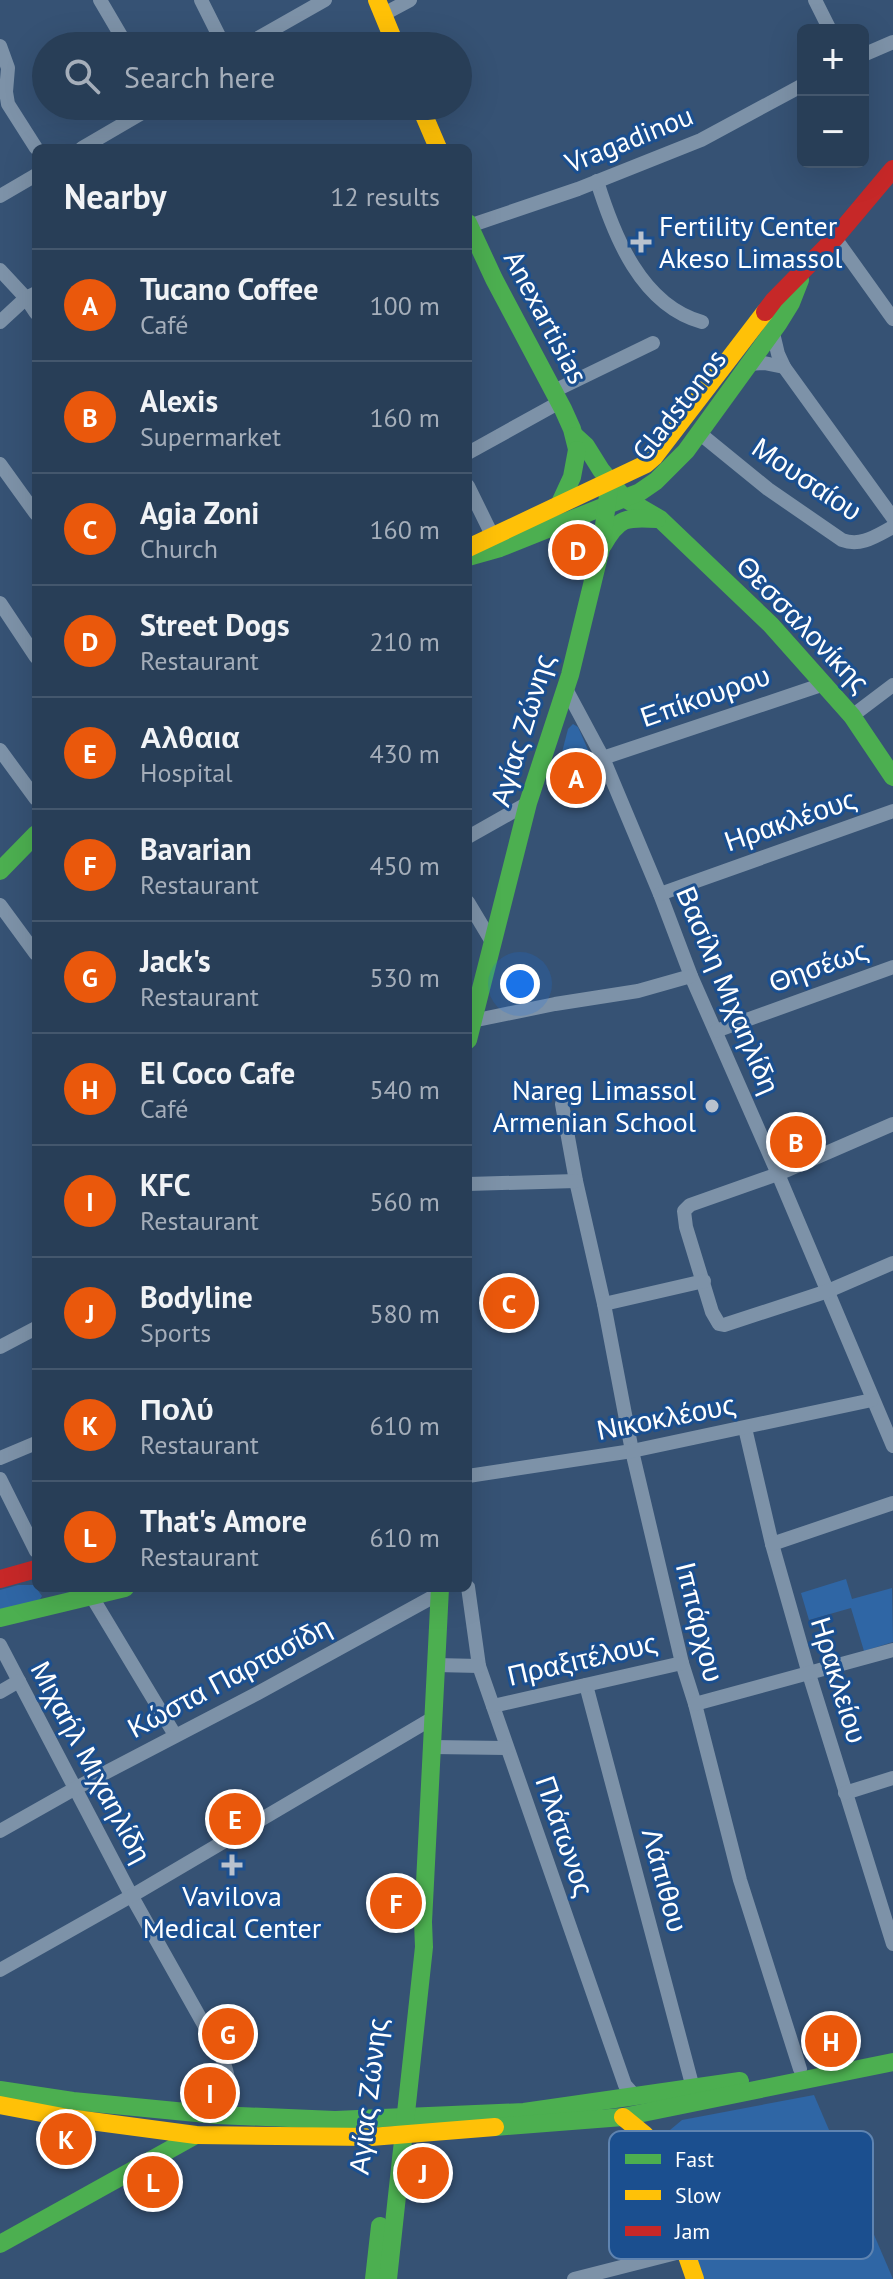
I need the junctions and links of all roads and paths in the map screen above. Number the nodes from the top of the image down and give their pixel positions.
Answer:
1 (100, 0) edge
2 (201, 0) edge
3 (325, 0) edge
4 (410, 0) edge
5 (815, 0) edge
6 (380, 7) edge
7 (827, 24) edge
8 (119, 32) edge
9 (217, 32) edge
10 (269, 32) edge
11 (390, 32) edge
12 (893, 42) edge
13 (0, 46) edge
14 (869, 52) edge
15 (797, 88) edge
16 (130, 120) edge
17 (426, 120) edge
18 (33, 144) edge
19 (89, 144) edge
20 (436, 144) edge
21 (893, 169) edge
22 (32, 177) edge
23 (597, 181) junction
24 (0, 196) edge
25 (472, 223) edge
26 (835, 238) junction
27 (474, 253) edge
28 (0, 270) edge
29 (802, 272) junction
30 (31, 296) edge
31 (893, 319) edge
32 (0, 321) edge
33 (702, 322) dead end
34 (773, 333) junction
35 (653, 343) dead end
36 (747, 364) junction
37 (784, 367) junction
38 (557, 397) junction
39 (698, 432) junction
40 (576, 443) junction
41 (472, 450) edge
42 (0, 464) edge
43 (602, 484) junction
44 (652, 485) junction
45 (472, 494) edge
46 (624, 498) junction
47 (560, 503) junction
48 (606, 506) junction
49 (32, 508) edge
50 (893, 518) edge
51 (660, 519) junction
52 (569, 520) junction
53 (893, 527) edge
54 (492, 535) junction
55 (472, 546) edge
56 (601, 548) junction
57 (472, 556) edge
58 (0, 603) edge
59 (32, 651) edge
60 (824, 684) junction
61 (893, 685) edge
62 (566, 689) junction
63 (852, 716) junction
64 (0, 750) edge
65 (603, 758) junction
66 (893, 777) edge
67 (32, 794) edge
68 (528, 803) junction
69 (893, 811) edge
70 (472, 835) edge
71 (32, 838) edge
72 (0, 871) edge
73 (660, 894) junction
74 (0, 905) edge
75 (472, 909) edge
76 (492, 942) junction
77 (32, 949) edge
78 (893, 967) edge
79 (691, 976) junction
80 (472, 1021) joint
81 (716, 1031) junction
82 (562, 1104) dead end
83 (893, 1124) edge
84 (778, 1174) junction
85 (576, 1181) junction
86 (472, 1184) edge
87 (893, 1263) edge
88 (704, 1281) junction
89 (828, 1291) junction
90 (604, 1304) junction
91 (32, 1330) edge
92 (0, 1347) edge
93 (872, 1400) junction
94 (745, 1428) junction
95 (32, 1445) edge
96 (893, 1446) edge
97 (632, 1451) junction
98 (0, 1458) edge
99 (472, 1475) edge
100 (2, 1489) edge
101 (893, 1503) edge
102 (32, 1544) edge
103 (772, 1544) junction
104 (32, 1570) edge
105 (0, 1579) edge
106 (110, 1592) edge
107 (436, 1592) edge
108 (440, 1592) edge
109 (469, 1592) edge
110 (92, 1597) junction
111 (0, 1618) edge
112 (0, 1645) edge
113 (893, 1650) edge
114 (682, 1663) junction
115 (436, 1665) junction
116 (479, 1666) junction
117 (809, 1674) junction
118 (19, 1681) junction
119 (586, 1685) junction
120 (0, 1692) edge
121 (695, 1704) junction
122 (493, 1706) junction
123 (433, 1718) junction
124 (175, 1735) junction
125 (432, 1747) junction
126 (506, 1748) junction
127 (893, 1778) edge
128 (76, 1788) junction
129 (845, 1793) junction
130 (0, 1831) edge
131 (131, 1895) junction
132 (888, 1907) edge
133 (893, 1944) edge
134 (0, 1970) edge
135 (893, 2050) edge
136 (893, 2062) edge
137 (800, 2069) junction
138 (693, 2088) junction
139 (0, 2090) edge
140 (634, 2095) junction
141 (0, 2105) edge
142 (658, 2110) junction
143 (217, 2115) junction
144 (623, 2117) junction
145 (136, 2127) junction
146 (398, 2127) junction
147 (640, 2131) edge
148 (647, 2131) edge
149 (196, 2135) junction
150 (134, 2170) junction
151 (0, 2244) edge
152 (653, 2259) edge
153 (687, 2259) edge
154 (374, 2279) edge
155 (388, 2279) edge
156 (574, 2279) edge
157 (695, 2279) edge

1 - 8 street
2 - 9 street
3 - 10 street
4 - 6 street
5 - 7 street
6 - 11 main road
12 - 14 street
13 - 18 street
15 - 23 street, Vragadinou
16 - 19 street
17 - 20 main road
21 - 26 main road, Gladstonos
22 - 24 street
23 - 25 street, Vragadinou
23 - 33 street
26 - 29 main road, Gladstonos
26 - 31 street
27 - 38 main road, Anexartisias
28 - 30 street
29 - 34 main road, Gladstonos
29 - 43 main road, Gladstonos
30 - 32 street
34 - 36 main road, Gladstonos
34 - 37 street
35 - 38 street
36 - 37 street
36 - 39 main road, Gladstonos
37 - 50 street
38 - 40 main road, Anexartisias
38 - 41 street
39 - 44 main road, Gladstonos
39 - 53 street, Μουσαίου
40 - 43 main road, Anexartisias
40 - 47 main road
42 - 49 street
43 - 46 main road, Anexartisias
43 - 47 main road, Gladstonos
43 - 48 main road, Αγίας Ζώνης
44 - 46 main road, Gladstonos
44 - 51 main road
45 - 54 street
46 - 48 main road, Gladstonos
46 - 51 main road, Θεσσαλονίκης
47 - 54 main road, Gladstonos
48 - 52 main road, Gladstonos
48 - 56 main road, Αγίας Ζώνης
51 - 56 main road
51 - 60 main road, Θεσσαλονίκης
52 - 56 main road
52 - 57 main road, Gladstonos
54 - 55 main road, Gladstonos
56 - 62 main road, Αγίας Ζώνης
58 - 59 street
60 - 63 main road, Θεσσαλονίκης
60 - 65 street, Επίκουρου
61 - 63 street
62 - 65 street, Βασίλη Μιχαηλίδη
62 - 68 main road, Αγίας Ζώνης
63 - 66 main road, Θεσσαλονίκης
64 - 67 street
65 - 73 street, Βασίλη Μιχαηλίδη
68 - 70 street
68 - 76 main road, Αγίας Ζώνης
69 - 73 street, Ηρακλέους
71 - 72 main road
73 - 79 street, Βασίλη Μιχαηλίδη
74 - 77 street
75 - 76 street
76 - 80 main road, Αγίας Ζώνης
78 - 81 street, Θησέως
79 - 80 street
79 - 81 street, Βασίλη Μιχαηλίδη
81 - 84 street, Βασίλη Μιχαηλίδη
82 - 85 street, Ιππάρχου
83 - 84 street
84 - 88 street
84 - 89 street, Βασίλη Μιχαηλίδη
85 - 86 street
85 - 90 street, Ιππάρχου
87 - 89 street
88 - 89 street
88 - 90 street
89 - 93 street, Βασίλη Μιχαηλίδη
90 - 97 street, Ιππάρχου
91 - 92 street
93 - 94 street, Νικοκλέους
93 - 96 street, Βασίλη Μιχαηλίδη
94 - 97 street, Νικοκλέους
94 - 103 street, Ηρακλείου
95 - 98 street
97 - 99 street, Νικοκλέους
97 - 114 street, Ιππάρχου
100 - 102 street
101 - 103 street
103 - 117 street, Ηρακλείου
104 - 105 main road
106 - 110 main road
107 - 124 street, Κώστα Παρτασίδη
108 - 115 main road, Αγίας Ζώνης
109 - 116 street, Πλάτωνος
110 - 111 main road
110 - 124 street
112 - 118 street, Μιχαήλ Μιχαηλίδη
113 - 117 street
114 - 119 street, Πραξιτέλους
114 - 121 street, Ιππάρχου
115 - 116 street
115 - 123 main road, Αγίας Ζώνης
116 - 122 street, Πλάτωνος
117 - 121 street
117 - 129 street, Ηρακλείου
118 - 120 street
118 - 128 street, Μιχαήλ Μιχαηλίδη
119 - 122 street, Πραξιτέλους
119 - 138 street, Λάπιθου
121 - 137 street, Ιππάρχου
122 - 126 street, Πλάτωνος
123 - 125 main road, Αγίας Ζώνης
123 - 131 street
124 - 128 street, Κώστα Παρτασίδη
125 - 126 street
125 - 146 main road, Αγίας Ζώνης
126 - 140 street, Πλάτωνος
127 - 129 street
128 - 130 street, Κώστα Παρτασίδη
128 - 131 street, Μιχαήλ Μιχαηλίδη
129 - 132 street, Ηρακλείου
131 - 134 street
131 - 143 street, Μιχαήλ Μιχαηλίδη
132 - 133 street, Ηρακλείου
135 - 137 main road
136 - 142 main road
137 - 138 main road
138 - 140 main road
139 - 143 main road
140 - 146 main road
141 - 145 main road
142 - 144 main road
142 - 148 main road
143 - 146 main road
144 - 146 main road
144 - 147 main road
145 - 149 main road
145 - 150 main road
146 - 149 main road
146 - 154 main road, Αγίας Ζώνης
146 - 155 main road, Αγίας Ζώνης
149 - 150 main road
150 - 151 main road
152 - 156 street
153 - 157 main road

